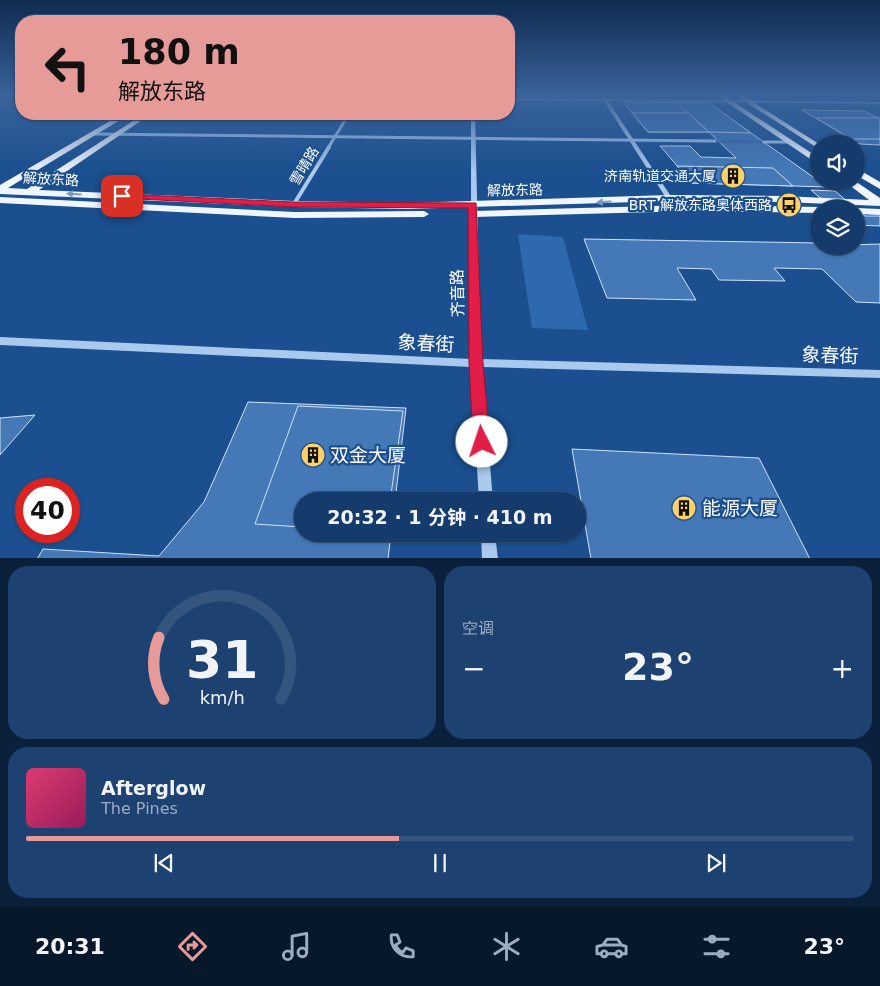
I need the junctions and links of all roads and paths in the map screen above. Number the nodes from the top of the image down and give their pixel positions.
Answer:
1 (116, 121) edge
2 (137, 121) edge
3 (344, 121) edge
4 (473, 121) edge
5 (619, 121) edge
6 (758, 121) edge
7 (778, 121) edge
8 (94, 134) junction
9 (116, 134) junction
10 (335, 137) junction
11 (472, 138) junction
12 (631, 140) junction
13 (715, 141) tunnel mouth
14 (810, 141) edge
15 (764, 142) tunnel mouth
16 (789, 142) junction
17 (810, 156) edge
18 (865, 177) edge
19 (880, 186) edge
20 (0, 190) edge
21 (861, 190) edge
22 (29, 192) junction
23 (669, 198) junction
24 (0, 200) edge
25 (13, 201) junction
26 (880, 203) edge
27 (294, 204) junction
28 (0, 209) edge
29 (473, 209) junction
30 (810, 210) edge
31 (865, 211) edge
32 (880, 212) edge
33 (0, 341) edge
34 (476, 363) junction
35 (880, 374) edge
36 (485, 492) edge
37 (489, 542) edge
38 (490, 558) edge

1 - 8 main road
2 - 9 main road
3 - 10 street, 雪晴路
4 - 11 street, 齐音路
5 - 12 street
6 - 16 main road
7 - 14 main road
8 - 9 street
8 - 20 main road
9 - 10 street
9 - 22 main road
10 - 11 street
10 - 27 street, 雪晴路
11 - 12 street
11 - 29 street, 齐音路
12 - 13 street
12 - 23 street
15 - 16 street
16 - 17 main road
18 - 19 main road
20 - 22 main road, 解放东路
21 - 26 main road
22 - 25 main road
27 -> 22 main road, 解放东路
23 - 26 main road, 解放东路
23 -> 29 main road, 解放东路
24 - 25 main road, 解放东路
25 - 28 main road
25 - 29 main road, 解放东路
27 - 29 main road, 解放东路
29 - 30 main road, 解放东路
29 - 34 street, 齐音路
31 - 32 main road
33 - 34 street, 象春街
34 - 35 street, 象春街
34 - 36 street, 齐音路
37 - 38 street

